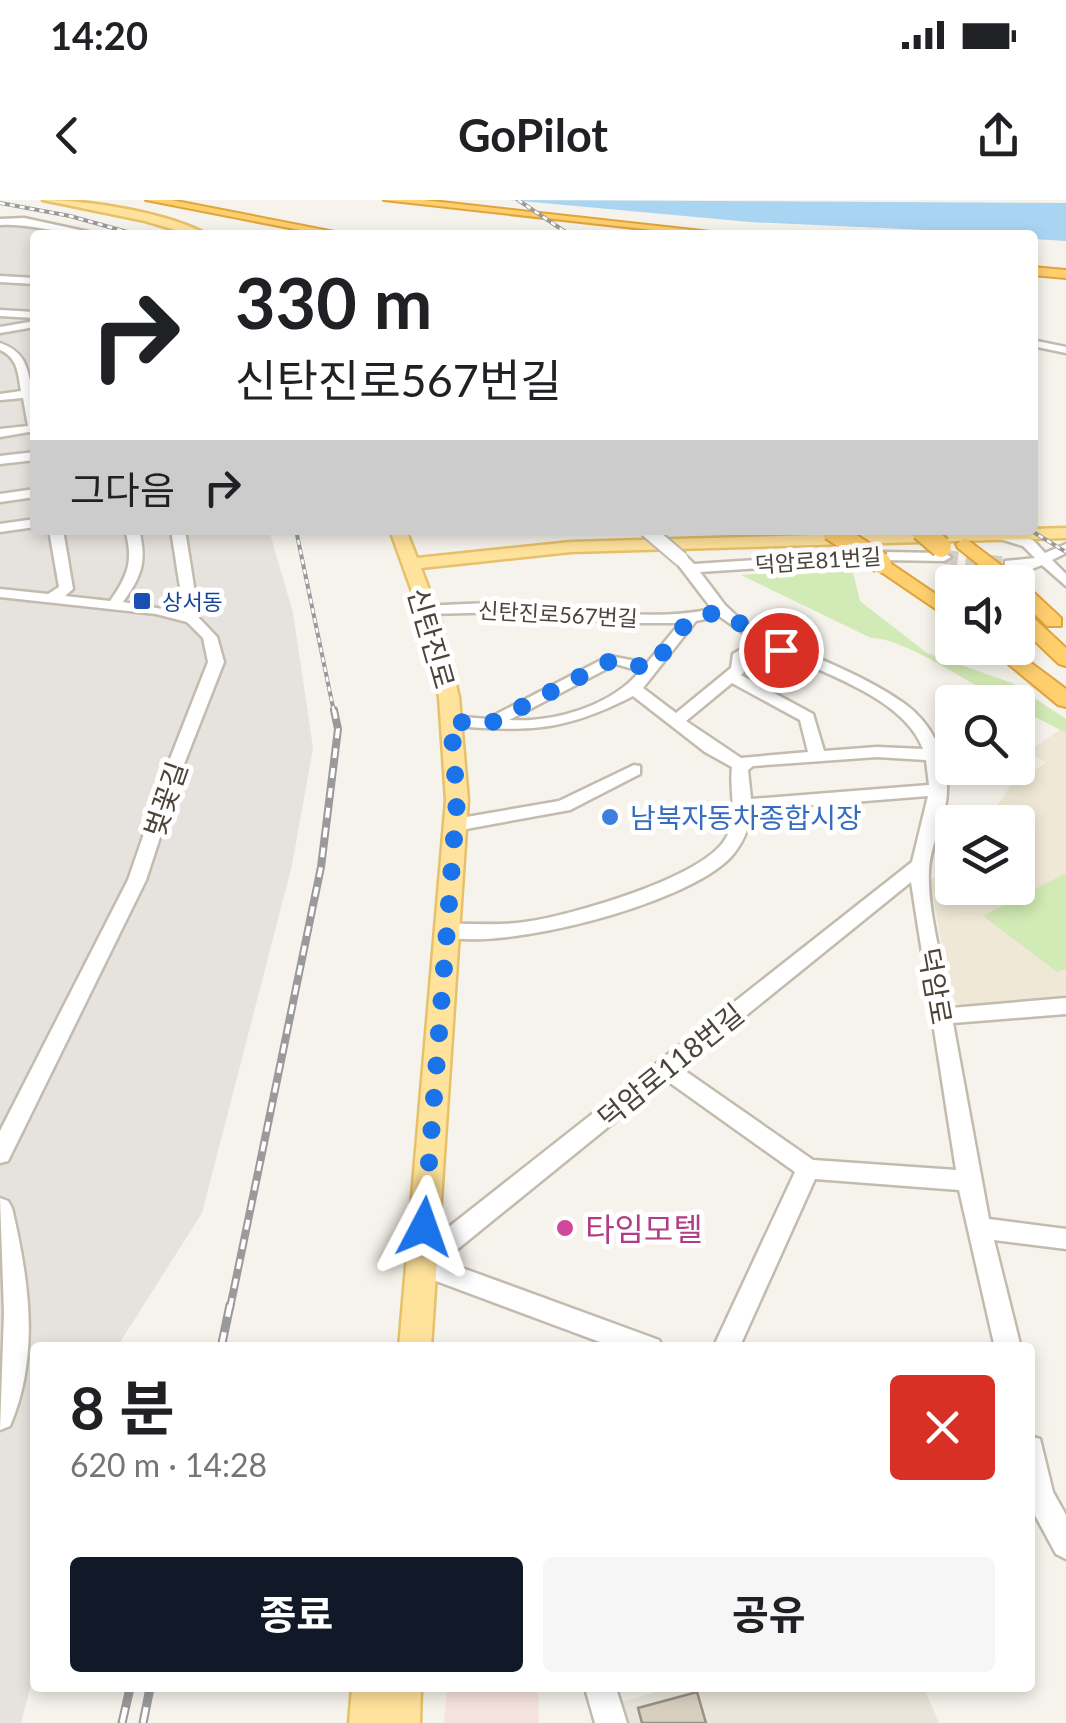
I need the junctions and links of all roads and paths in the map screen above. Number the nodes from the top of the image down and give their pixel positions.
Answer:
1 (48, 200) edge
2 (76, 200) edge
3 (152, 200) edge
4 (181, 200) edge
5 (370, 200) edge
6 (390, 200) edge
7 (230, 212) junction
8 (0, 222) edge
9 (66, 230) edge
10 (187, 230) edge
11 (206, 230) edge
12 (297, 230) edge
13 (319, 230) edge
14 (343, 230) edge
15 (630, 230) edge
16 (683, 230) edge
17 (1038, 270) edge
18 (1066, 272) edge
19 (0, 278) edge
20 (30, 281) edge
21 (0, 313) edge
22 (30, 314) edge
23 (30, 326) edge
24 (2, 338) edge
25 (1038, 344) edge
26 (1066, 350) edge
27 (30, 391) edge
28 (30, 394) edge
29 (0, 397) edge
30 (30, 430) edge
31 (0, 433) edge
32 (30, 457) edge
33 (0, 460) edge
34 (30, 494) edge
35 (0, 498) edge
36 (1066, 520) edge
37 (30, 523) edge
38 (0, 528) edge
39 (1038, 529) edge
40 (1038, 531) edge
41 (1066, 533) edge
42 (57, 535) edge
43 (134, 535) edge
44 (179, 535) edge
45 (400, 535) edge
46 (654, 535) edge
47 (657, 535) edge
48 (838, 535) edge
49 (939, 535) tunnel mouth
50 (1035, 535) edge
51 (944, 545) edge
52 (1066, 548) edge
53 (408, 560) junction
54 (1044, 560) junction
55 (686, 563) junction
56 (965, 565) tunnel mouth
57 (998, 565) edge
58 (1032, 565) tunnel mouth
59 (1066, 582) edge
60 (0, 592) edge
61 (50, 598) junction
62 (935, 602) edge
63 (1035, 604) edge
64 (114, 605) junction
65 (428, 610) junction
66 (721, 611) junction
67 (192, 619) junction
68 (689, 620) junction
69 (1035, 630) edge
70 (1066, 634) edge
71 (765, 641) junction
72 (1066, 660) edge
73 (1021, 665) edge
74 (650, 669) junction
75 (730, 676) junction
76 (634, 689) junction
77 (1066, 700) edge
78 (451, 721) junction
79 (676, 721) junction
80 (487, 725) junction
81 (817, 755) junction
82 (932, 755) junction
83 (740, 765) junction
84 (634, 770) dead end
85 (938, 790) junction
86 (746, 805) junction
87 (455, 824) junction
88 (918, 866) junction
89 (447, 931) junction
90 (1066, 1006) edge
91 (942, 1016) junction
92 (666, 1068) junction
93 (0, 1154) edge
94 (808, 1169) junction
95 (969, 1182) junction
96 (0, 1208) edge
97 (979, 1228) junction
98 (1066, 1239) edge
99 (421, 1264) junction
100 (415, 1342) edge
101 (634, 1342) edge
102 (729, 1342) edge
103 (1007, 1342) edge
104 (0, 1417) edge
105 (1035, 1494) edge
106 (1066, 1544) edge
107 (372, 1692) edge
108 (402, 1692) edge
109 (603, 1692) edge
110 (369, 1723) edge
111 (400, 1723) edge
112 (611, 1723) edge

1 - 10 main road
2 - 11 main road
3 - 7 highway
4 - 14 highway
5 - 15 highway
6 - 16 highway
7 - 12 highway
7 - 13 highway
8 - 9 street
17 - 18 highway
19 - 20 street
21 - 22 street
23 - 24 street
24 - 27 street
25 - 26 street
28 - 29 street
30 - 31 street
32 - 33 street
34 - 35 street
36 - 39 main road
37 - 38 street
40 - 41 main road
42 - 61 street
43 - 64 street
44 - 67 street
45 - 53 main road, 신탄진로
46 - 55 street, 덕암로, bridge
47 - 53 main road
48 - 62 highway, bridge
49 - 53 main road
50 - 54 street
51 - 55 street, 덕암로81번길
51 - 56 highway
51 - 57 highway
52 - 54 street
53 - 65 main road, 신탄진로
54 - 58 street
54 - 59 street
55 - 66 street, 덕암로
60 - 61 street
61 - 64 street
63 - 70 highway
64 - 67 street
65 - 68 street, 신탄진로567번길
65 - 78 main road, 신탄진로
66 - 68 street, 신탄진로567번길
66 - 71 street, 덕암로
67 - 93 street, 벚꽃길
68 - 74 street, 신탄진로567번길
69 - 72 highway
71 - 75 street
71 - 82 street, 덕암로
73 - 77 highway
74 - 76 street, 신탄진로567번길
74 - 80 street, 신탄진로567번길
75 - 79 street
75 - 81 street
76 - 79 street
76 - 80 street, 신탄진로567번길
78 - 80 street, 신탄진로567번길
78 - 87 main road, 신탄진로
79 - 83 street
81 - 82 street
81 - 83 street
82 - 85 street, 덕암로
83 - 86 street
84 - 87 street
85 - 86 street
85 - 88 street, 덕암로
86 - 89 street
87 - 89 main road, 신탄진로
88 - 91 street, 덕암로
88 - 92 street, 덕암로118번길
89 - 99 main road, 신탄진로
90 - 91 street
91 - 95 street, 덕암로
92 - 94 street
92 - 99 street, 덕암로118번길
94 - 95 street
94 - 102 street
95 - 97 street, 덕암로
96 - 104 street
97 - 98 street
97 - 103 street, 덕암로
99 - 100 main road, 신탄진로
99 - 101 street
105 - 106 street
107 - 110 main road
108 - 111 main road
109 - 112 street

